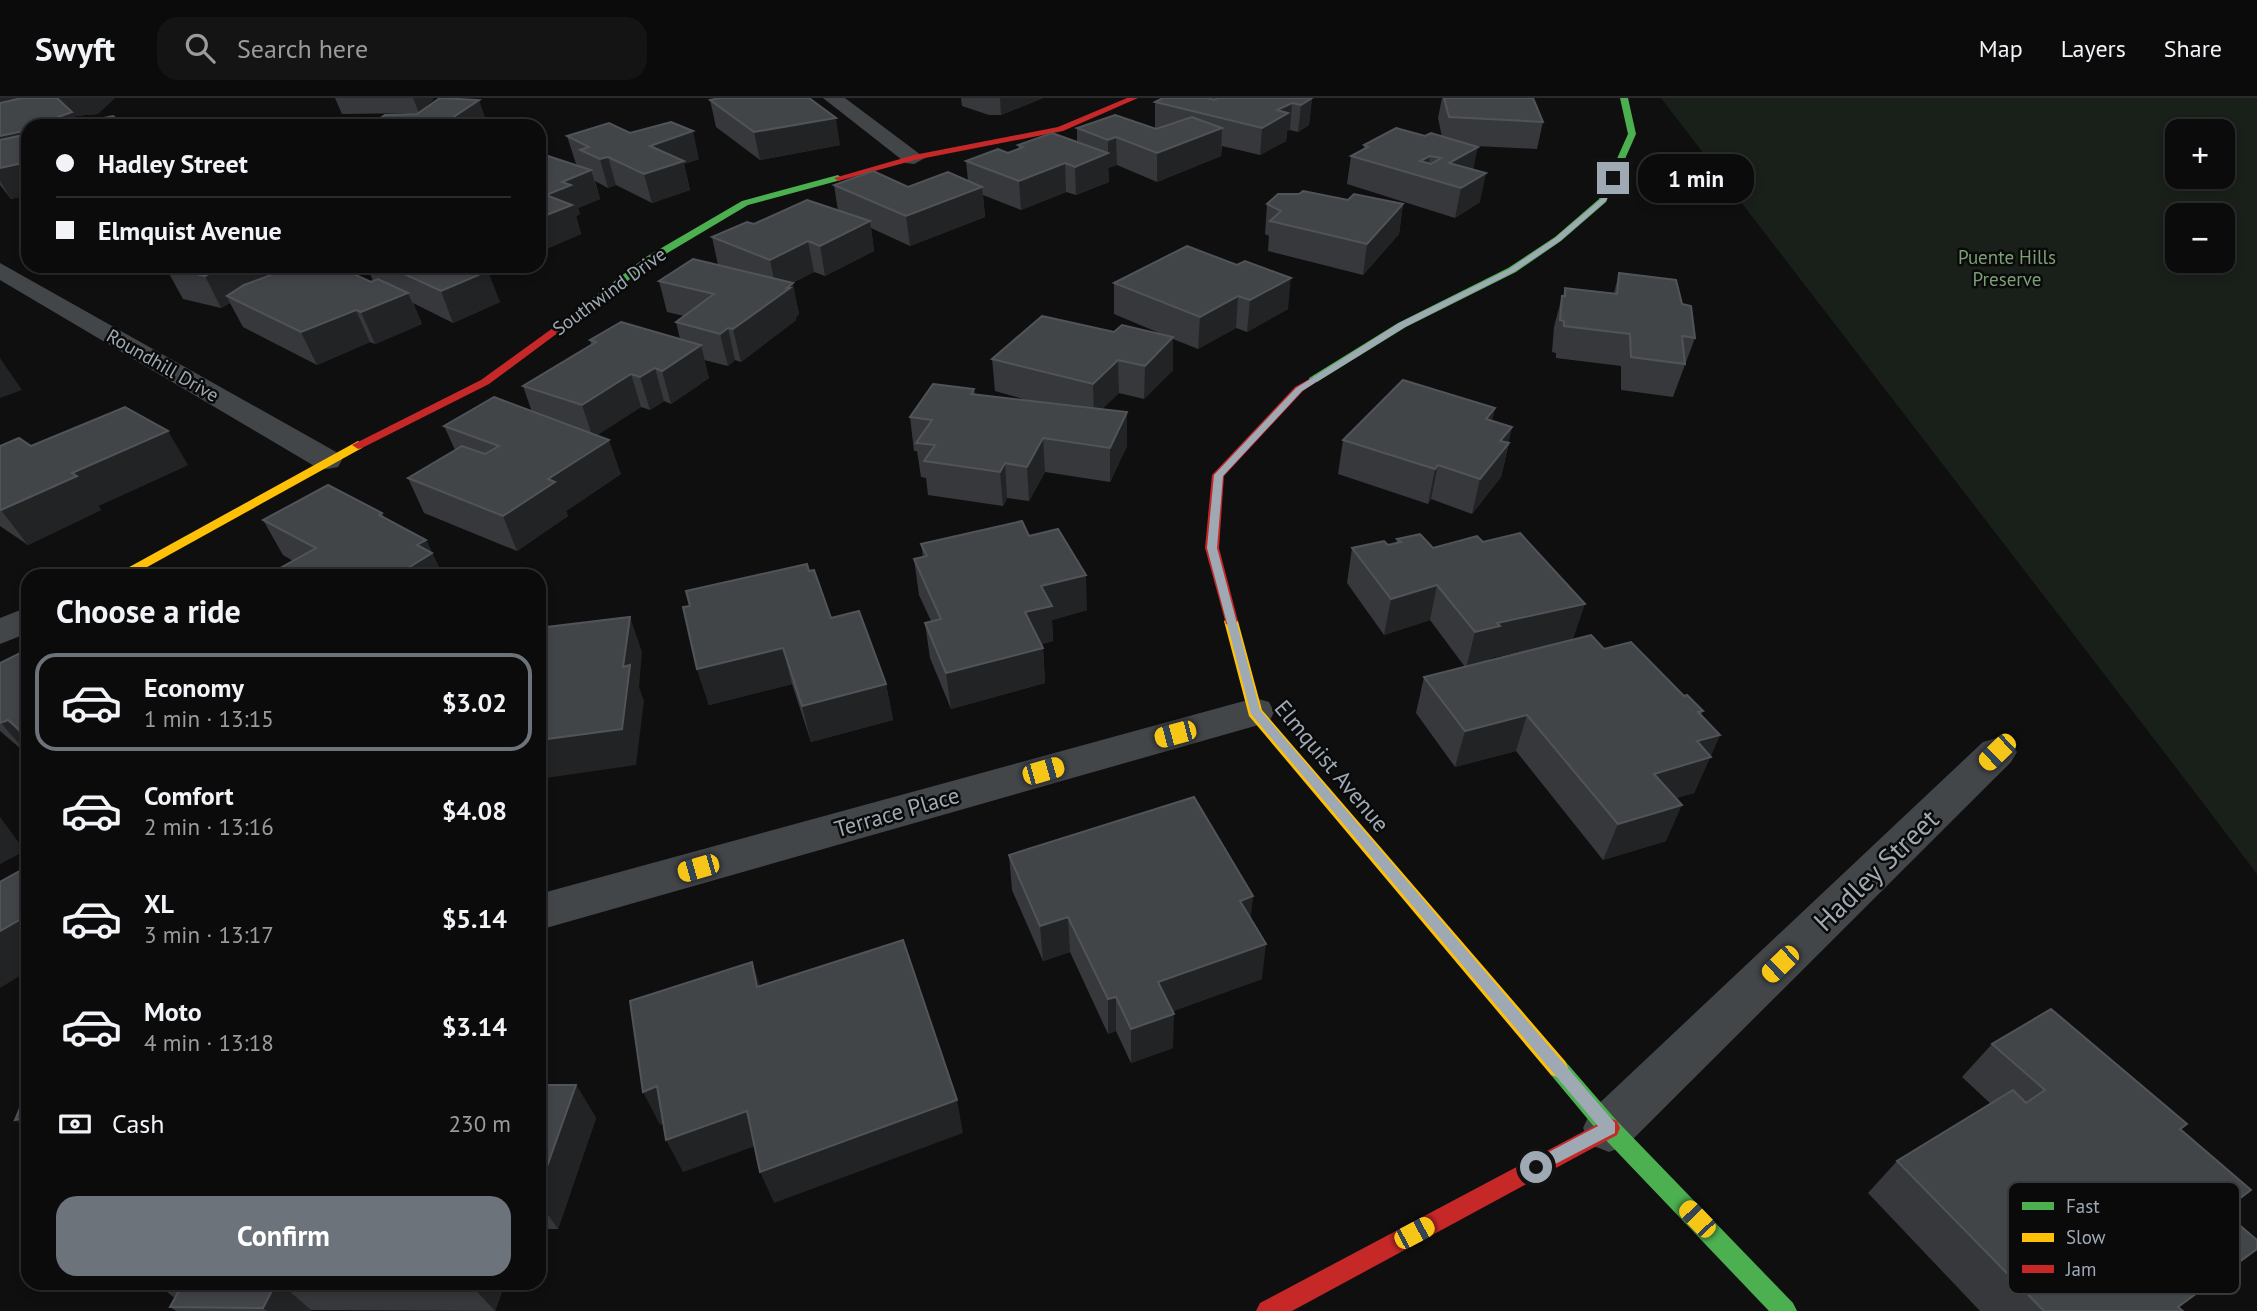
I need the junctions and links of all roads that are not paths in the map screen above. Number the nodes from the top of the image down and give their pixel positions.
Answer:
1 (833, 98) edge
2 (1134, 98) edge
3 (1624, 98) edge
4 (914, 158) junction
5 (0, 270) edge
6 (327, 460) junction
7 (132, 569) edge
8 (21, 622) edge
9 (0, 632) edge
10 (1255, 712) junction
11 (1997, 752) dead end
12 (546, 910) edge
13 (1609, 1128) junction
14 (1269, 1311) edge
15 (1785, 1311) edge

1 - 4 street
2 - 4 street, Southwind Drive
3 - 10 street, Elmquist Avenue
4 - 6 street, Southwind Drive
5 - 6 street, Roundhill Drive
6 - 7 street, Southwind Drive
8 - 9 street
10 - 12 street, Terrace Place
10 - 13 street, Elmquist Avenue
11 - 13 street, Hadley Street
13 - 14 street, Hadley Street
13 - 15 street, Elmquist Avenue

